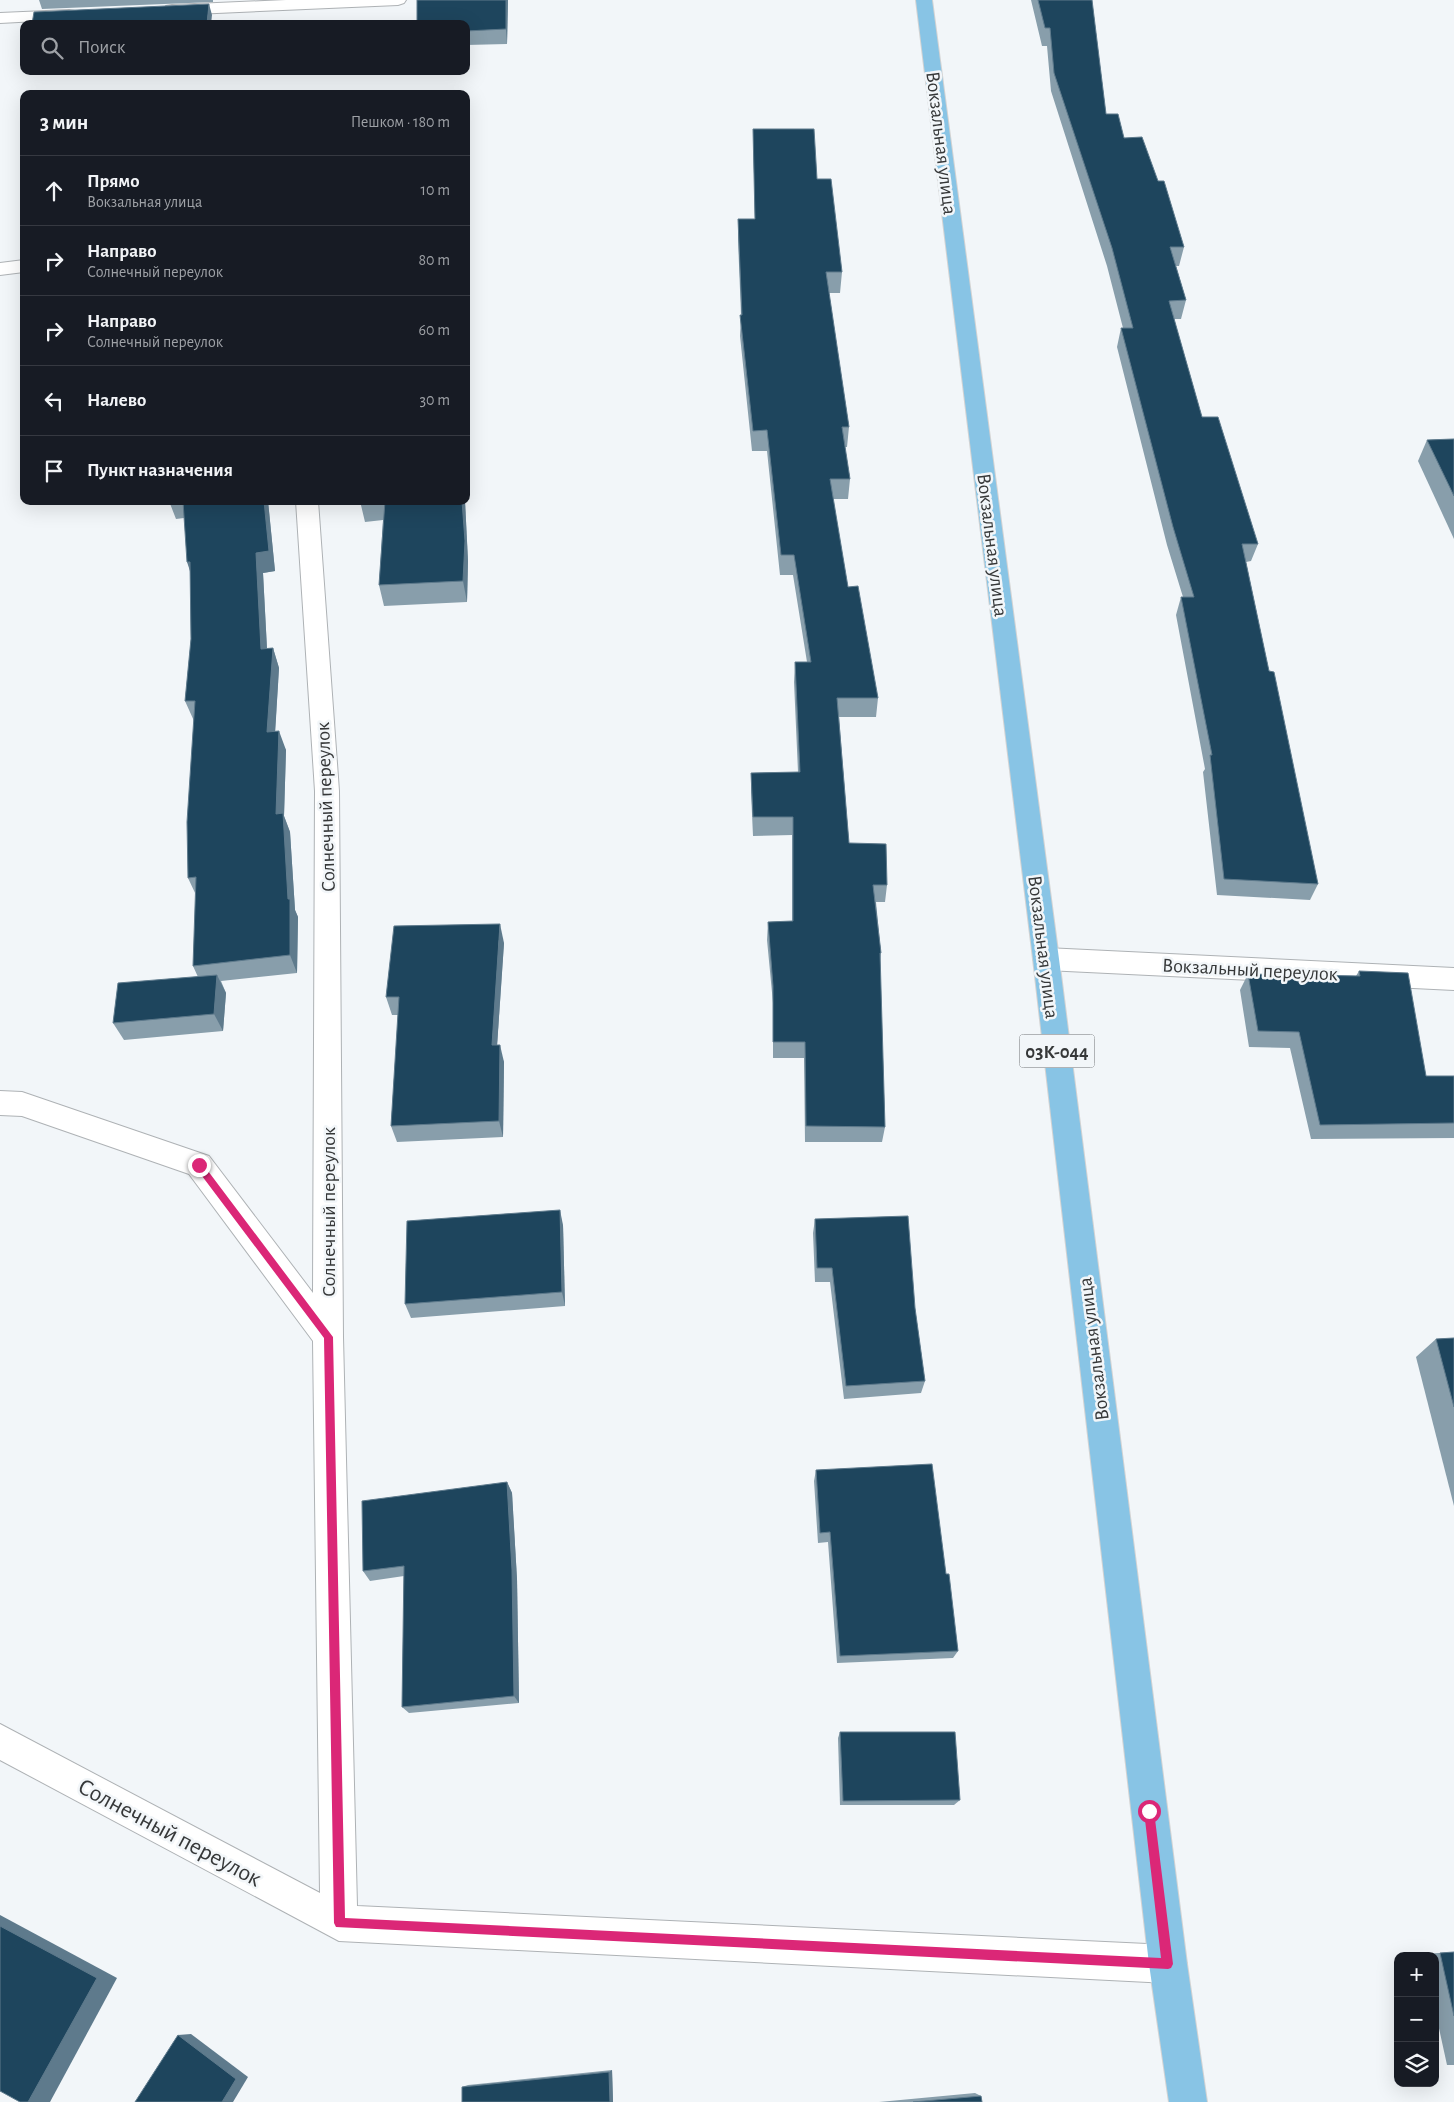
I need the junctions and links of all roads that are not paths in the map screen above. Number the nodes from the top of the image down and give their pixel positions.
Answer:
1 (398, 0) edge
2 (924, 0) edge
3 (159, 11) edge
4 (90, 14) edge
5 (0, 18) edge
6 (20, 266) edge
7 (0, 269) edge
8 (308, 505) edge
9 (1046, 959) junction
10 (1454, 979) edge
11 (0, 1103) edge
12 (328, 1337) junction
13 (0, 1741) edge
14 (340, 1923) junction
15 (1168, 1964) junction
16 (1188, 2102) edge

1 - 3 street
2 - 9 main road, Вокзальная улица / 03К-044
4 - 5 street
6 - 7 street
8 - 12 street, Солнечный переулок
9 - 10 street, Вокзальный переулок
9 - 15 main road, Вокзальная улица / 03К-044
11 - 12 street
12 - 14 street, Солнечный переулок
13 - 14 street, Солнечный переулок
14 - 15 street, Солнечный переулок
15 - 16 main road, Вокзальная улица / 03К-044

